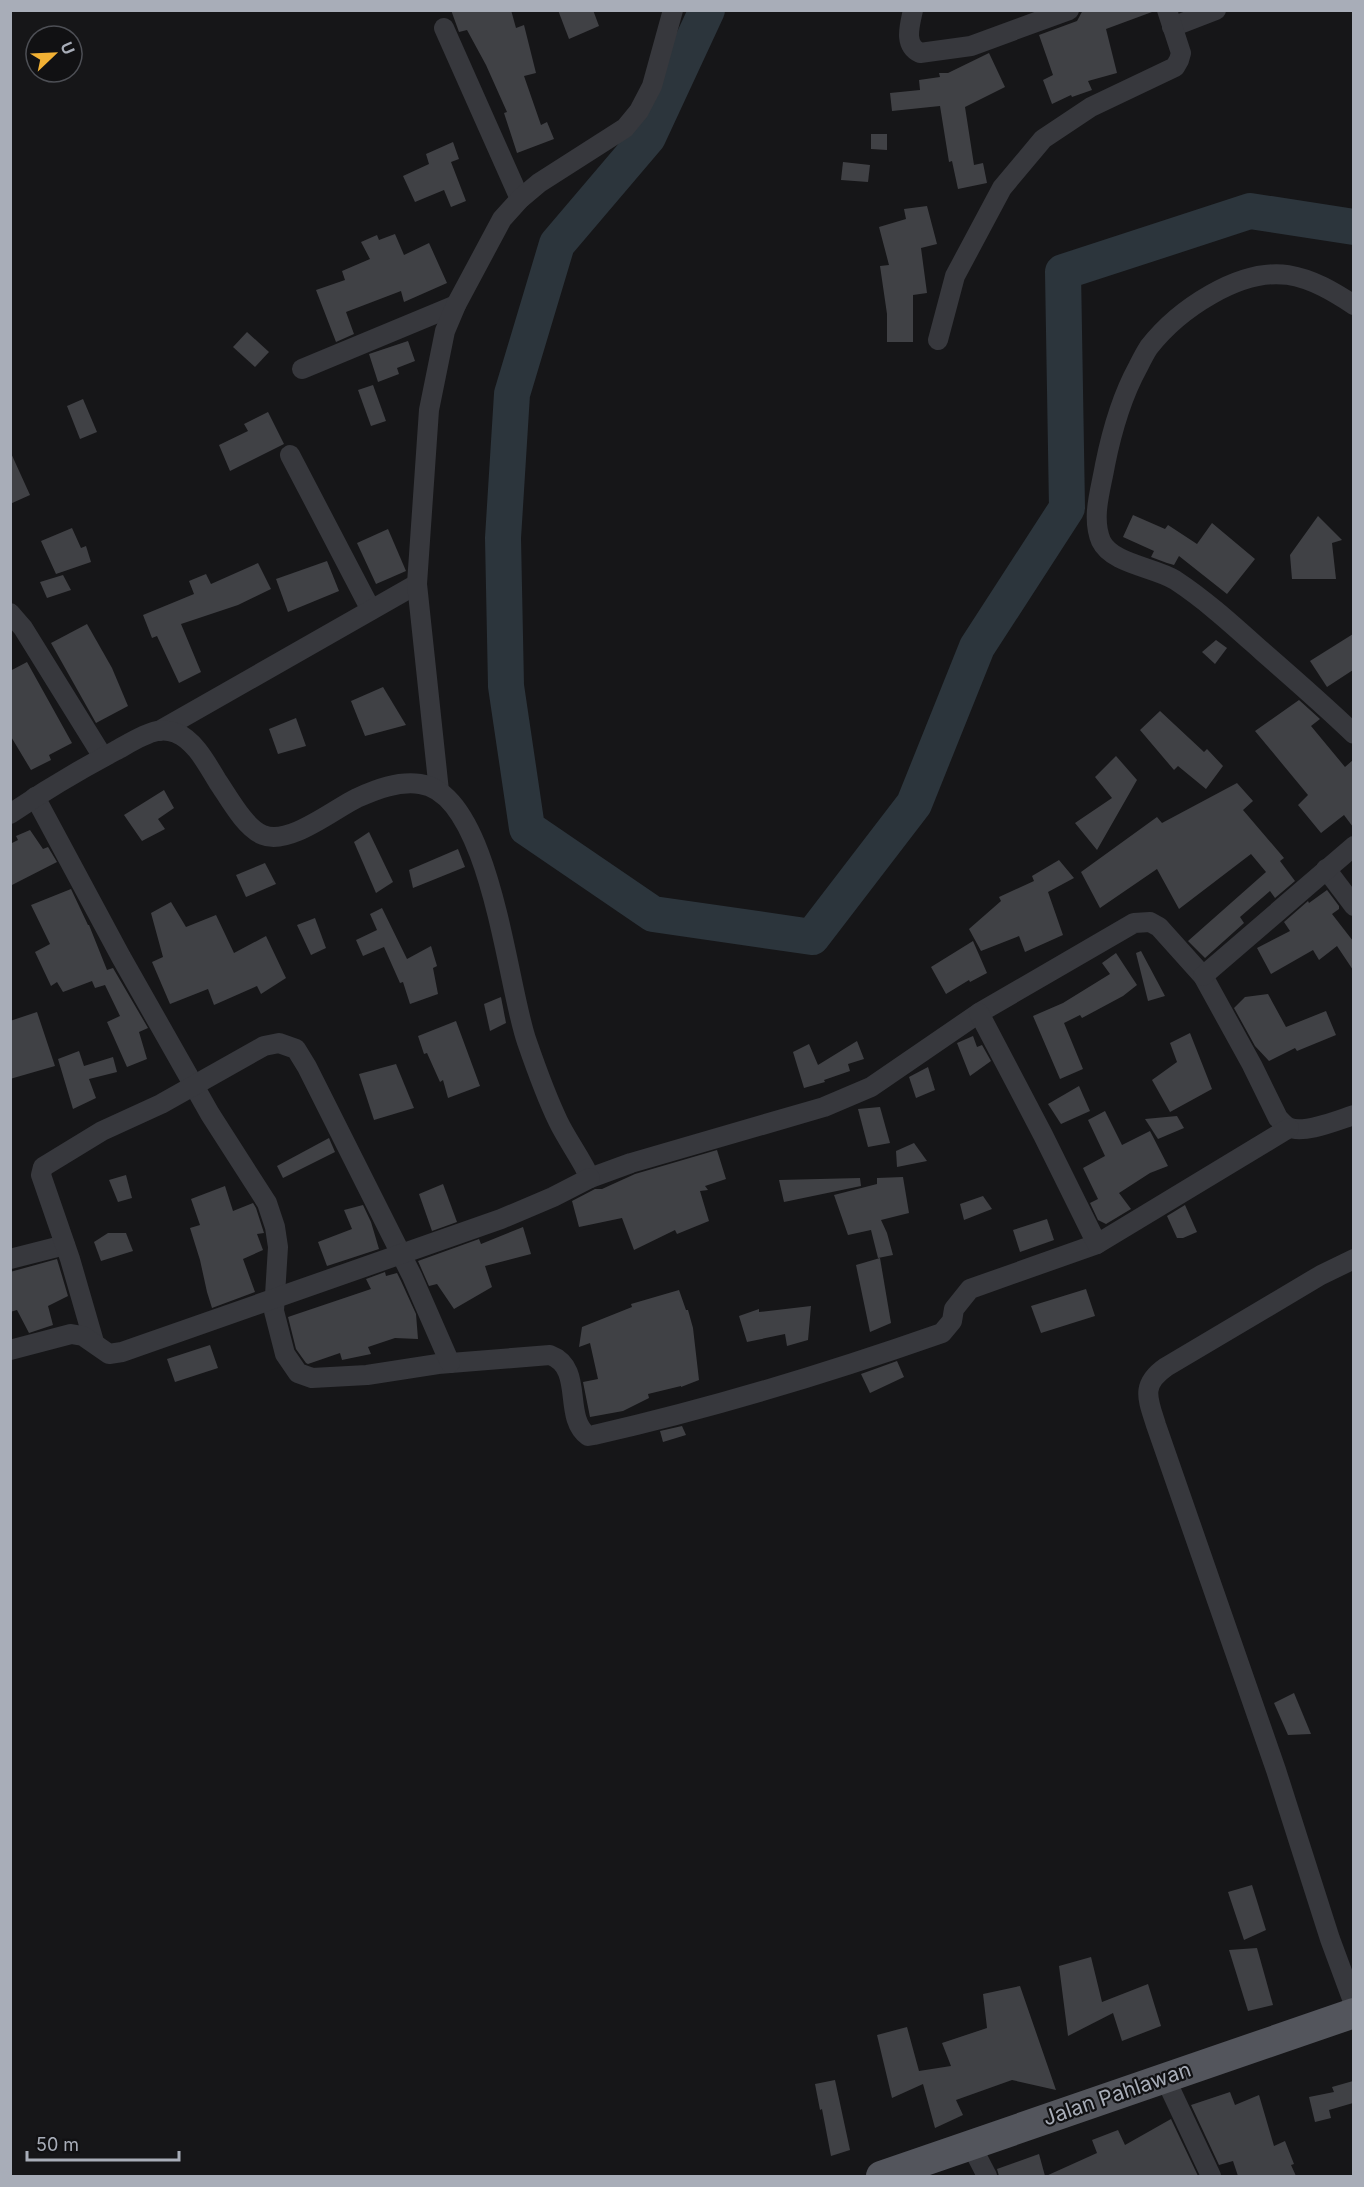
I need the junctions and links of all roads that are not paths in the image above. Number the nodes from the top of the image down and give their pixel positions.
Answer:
1 (673, 10) edge
2 (913, 10) edge
3 (1069, 10) edge
4 (1216, 10) edge
5 (1170, 19) edge
6 (444, 28) dead end
7 (520, 199) junction
8 (456, 305) junction
9 (1353, 306) edge
10 (938, 340) dead end
11 (303, 369) dead end
12 (290, 455) dead end
13 (417, 584) junction
14 (371, 610) junction
15 (10, 613) edge
16 (159, 730) junction
17 (1353, 734) edge
18 (104, 757) junction
19 (439, 791) junction
20 (35, 797) junction
21 (10, 814) edge
22 (1353, 846) edge
23 (1326, 869) junction
24 (1353, 906) edge
25 (1203, 976) junction
26 (979, 1013) junction
27 (196, 1086) junction
28 (1353, 1115) edge
29 (1289, 1128) junction
30 (590, 1178) junction
31 (1097, 1244) junction
32 (65, 1245) junction
33 (400, 1253) junction
34 (10, 1259) edge
35 (1353, 1259) edge
36 (274, 1299) junction
37 (94, 1342) junction
38 (10, 1350) edge
39 (450, 1363) junction
40 (1353, 2004) edge
41 (1353, 2013) edge
42 (1165, 2078) junction
43 (971, 2145) junction
44 (881, 2176) edge
45 (987, 2176) edge
46 (1211, 2176) edge

1 - 7 street
2 - 3 street
4 - 5 street
5 - 10 street
6 - 7 street
7 - 8 street
8 - 11 street
8 - 13 street
9 - 17 street
12 - 14 street
13 - 14 street
13 - 19 street
14 - 16 street
15 - 18 street
16 - 18 street
16 - 19 street
18 - 20 street
19 - 30 street
20 - 21 street
20 - 27 street
22 - 23 street
23 - 24 street
23 - 25 street
25 - 26 street
25 - 29 street
26 - 30 street
26 - 31 street
27 - 32 street
27 - 33 street
27 - 36 street
28 - 29 street
29 - 31 street
30 - 33 street
31 - 39 street
32 - 34 street
32 - 37 street
33 - 36 street
33 - 39 street
35 - 40 street
36 - 37 street
36 - 39 street
37 - 38 street
41 - 42 main road, Jalan Pahlawan
42 - 43 main road, Jalan Pahlawan
42 - 46 street
43 - 44 main road, Jalan Pahlawan
43 - 45 street

